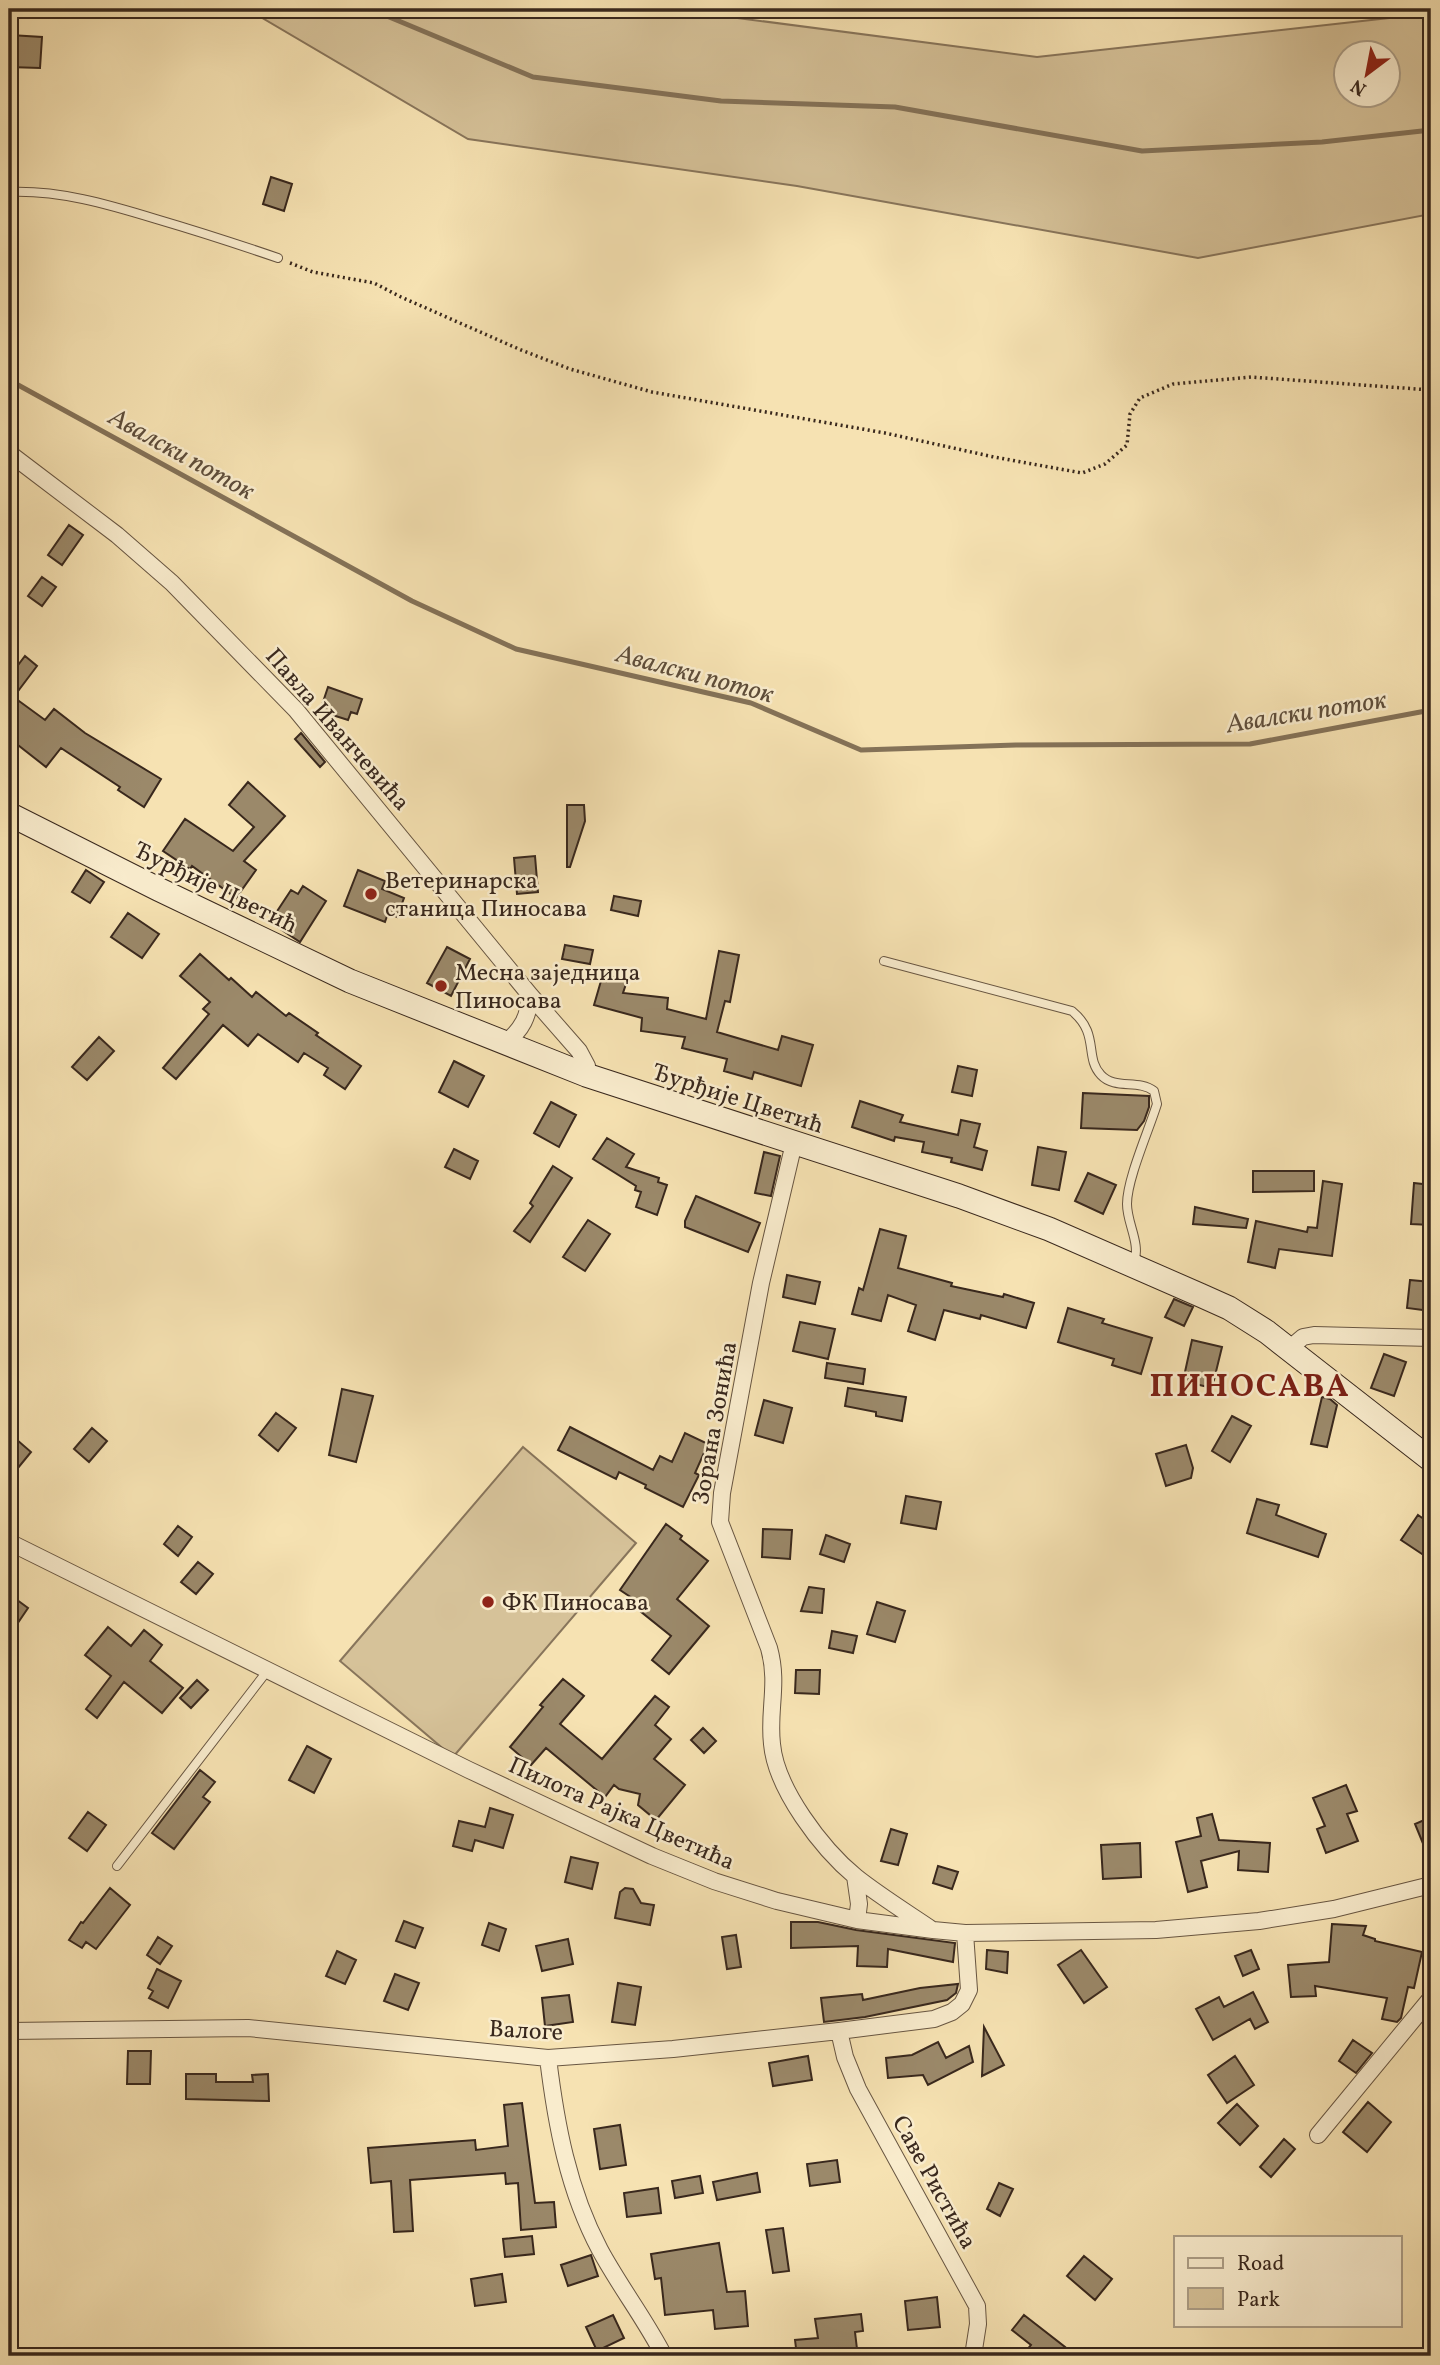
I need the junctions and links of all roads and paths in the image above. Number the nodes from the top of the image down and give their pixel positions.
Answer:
1 (9, 192) edge
2 (278, 258) joint
3 (1431, 390) edge
4 (9, 453) edge
5 (9, 814) edge
6 (884, 961) dead end
7 (530, 995) junction
8 (505, 1043) junction
9 (586, 1076) junction
10 (794, 1143) junction
11 (1133, 1266) junction
12 (1431, 1338) edge
13 (1290, 1348) junction
14 (1431, 1460) edge
15 (9, 1542) edge
16 (268, 1670) junction
17 (117, 1866) dead end
18 (855, 1876) junction
19 (1431, 1885) edge
20 (857, 1920) junction
21 (933, 1930) junction
22 (965, 1933) junction
23 (1431, 1998) edge
24 (9, 2031) edge
25 (839, 2031) junction
26 (548, 2058) junction
27 (1318, 2135) dead end
28 (664, 2356) edge
29 (973, 2356) edge

1 - 2 lane
2 - 3 path
4 - 7 street, Павла Иванчевића
5 - 8 street, Ђурђије Цветић
6 - 11 lane
7 - 8 street
7 - 9 street, Павла Иванчевића
8 - 9 street, Ђурђије Цветић
9 - 10 street, Ђурђије Цветић
10 - 11 street, Ђурђије Цветић
10 - 18 street, Зорана Зонића
11 - 13 street, Ђурђије Цветић
12 - 13 street
13 - 14 street, Ђурђије Цветић
15 - 16 street, Пилота Рајка Цветића
16 - 17 lane
16 - 20 street, Пилота Рајка Цветића
18 - 20 street
18 - 21 street, Зорана Зонића
19 - 22 street, Пилота Рајка Цветића
20 - 21 street, Пилота Рајка Цветића
21 - 22 street, Пилота Рајка Цветића
22 - 25 street, Валоге
23 - 27 street
24 - 26 street, Валоге
25 - 26 street, Валоге
25 - 29 street, Саве Ристића
26 - 28 street

